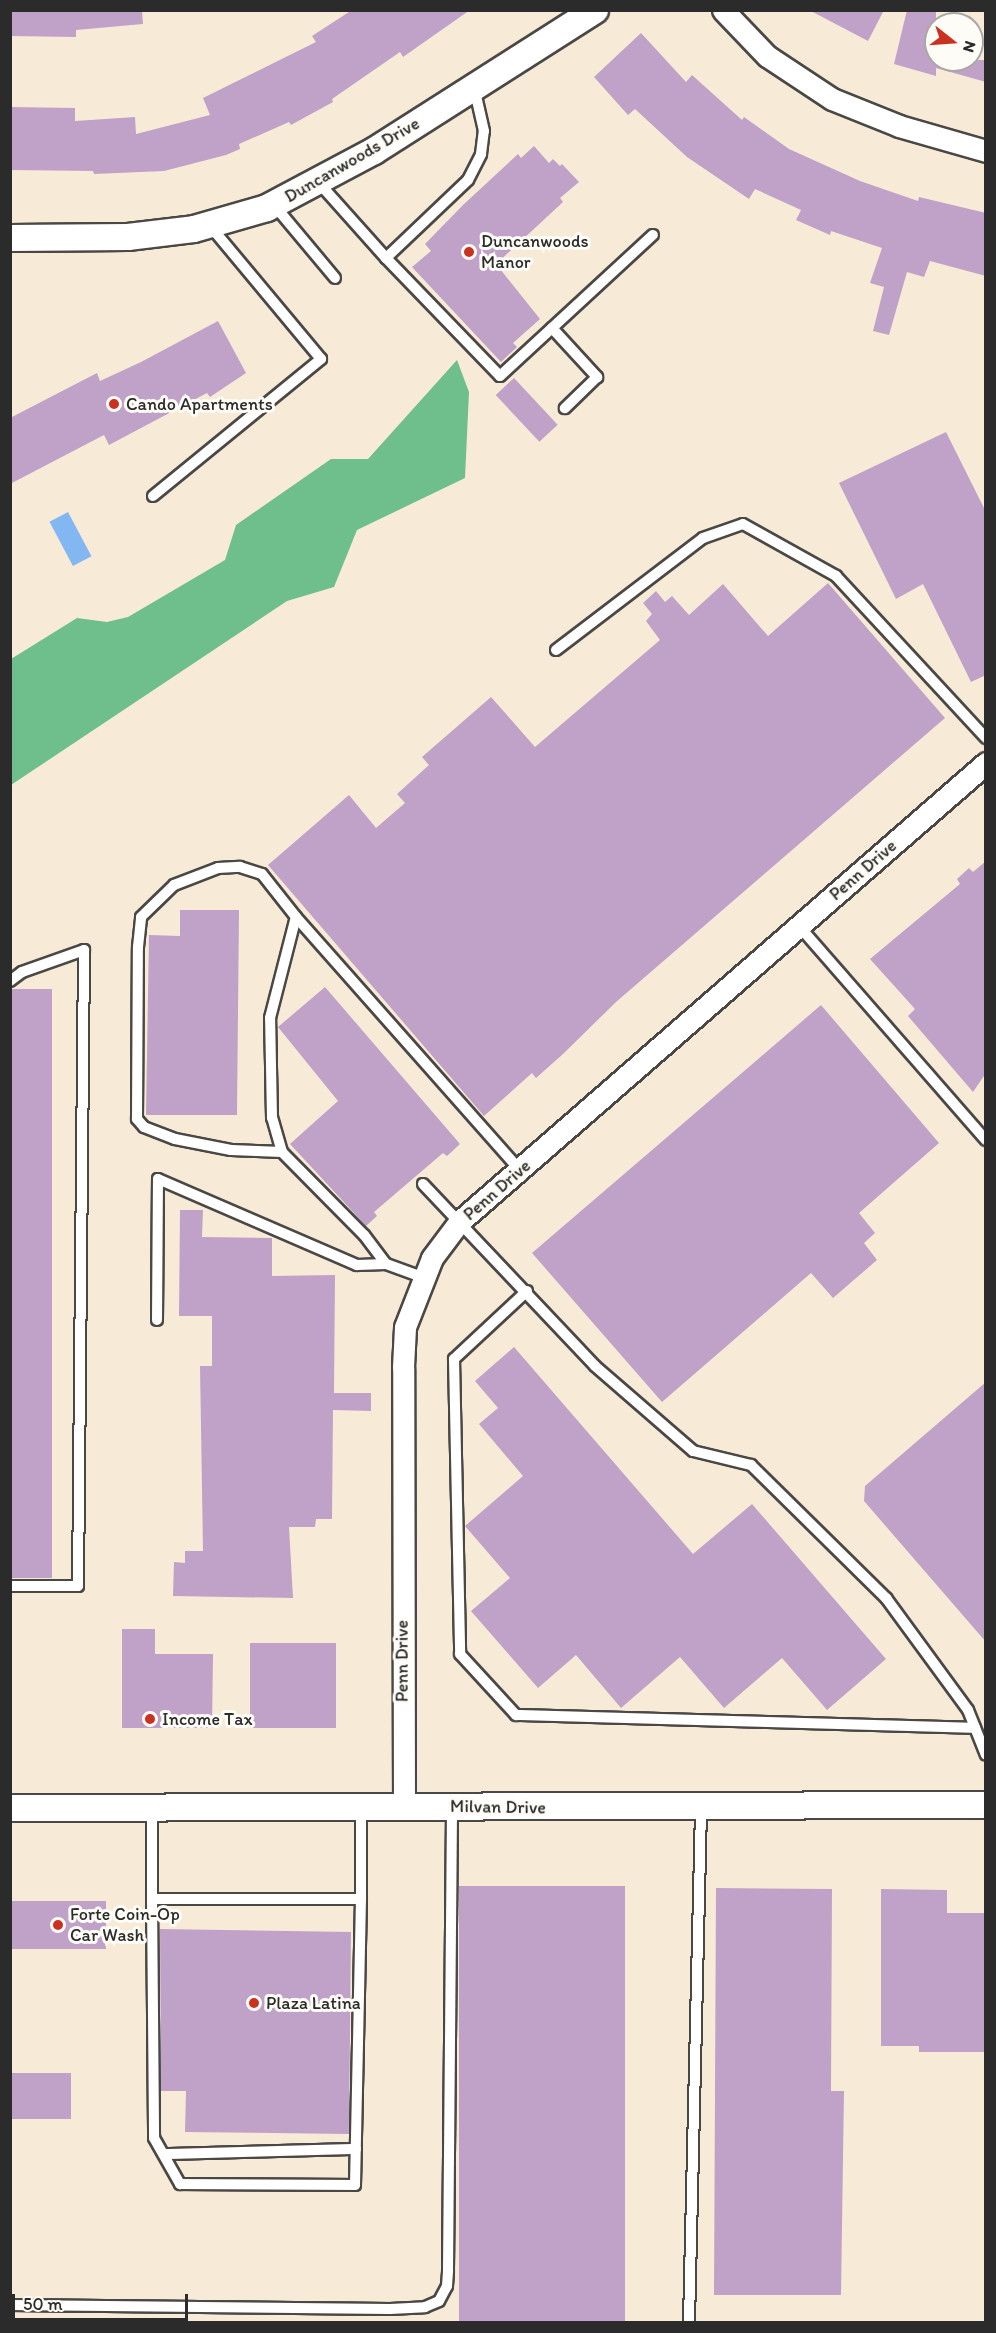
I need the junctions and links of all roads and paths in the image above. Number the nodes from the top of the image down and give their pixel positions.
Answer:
1 (594, 10) edge
2 (723, 10) edge
3 (474, 87) junction
4 (986, 151) edge
5 (319, 183) junction
6 (274, 205) junction
7 (210, 225) junction
8 (653, 236) dead end
9 (10, 238) edge
10 (386, 258) junction
11 (335, 278) dead end
12 (552, 328) junction
13 (565, 408) dead end
14 (153, 496) dead end
15 (556, 650) dead end
16 (986, 738) edge
17 (986, 763) edge
18 (296, 917) junction
19 (799, 926) junction
20 (10, 981) edge
21 (986, 1140) edge
22 (282, 1152) junction
23 (520, 1170) junction
24 (423, 1184) dead end
25 (459, 1222) junction
26 (386, 1264) junction
27 (422, 1277) junction
28 (527, 1291) junction
29 (157, 1320) dead end
30 (10, 1586) edge
31 (975, 1728) junction
32 (986, 1755) edge
33 (986, 1805) edge
34 (404, 1806) junction
35 (452, 1806) junction
36 (361, 1807) junction
37 (10, 1808) edge
38 (152, 1809) junction
39 (701, 1809) junction
40 (152, 1899) junction
41 (361, 1899) junction
42 (356, 2149) junction
43 (165, 2154) junction
44 (10, 2305) edge
45 (688, 2322) edge

1 - 3 street, Duncanwoods Drive
2 - 4 street
3 - 5 street, Duncanwoods Drive
3 - 10 lane
5 - 6 street, Duncanwoods Drive
5 - 10 lane
6 - 7 street, Duncanwoods Drive
6 - 11 lane
7 - 9 street, Duncanwoods Drive
7 - 14 lane
8 - 12 lane
10 - 12 lane
12 - 13 lane
15 - 16 lane
17 - 19 street, Penn Drive
18 - 22 lane
18 - 22 lane
18 - 23 lane
19 - 21 lane
19 - 23 street, Penn Drive
20 - 30 lane
22 - 26 lane
23 - 25 street, Penn Drive
24 - 25 lane
25 - 27 street, Penn Drive
25 - 28 lane
26 - 27 lane
26 - 29 lane
27 - 34 street, Penn Drive
28 - 31 lane
28 - 31 lane
31 - 32 lane
33 - 39 street, Milvan Drive
34 - 35 street, Milvan Drive
34 - 36 street, Milvan Drive
35 - 39 street, Milvan Drive
35 - 44 lane
36 - 38 street, Milvan Drive
36 - 41 lane
37 - 38 street, Milvan Drive
38 - 40 lane
39 - 45 lane
40 - 41 lane
40 - 43 lane
41 - 42 lane
42 - 43 lane
42 - 43 lane

